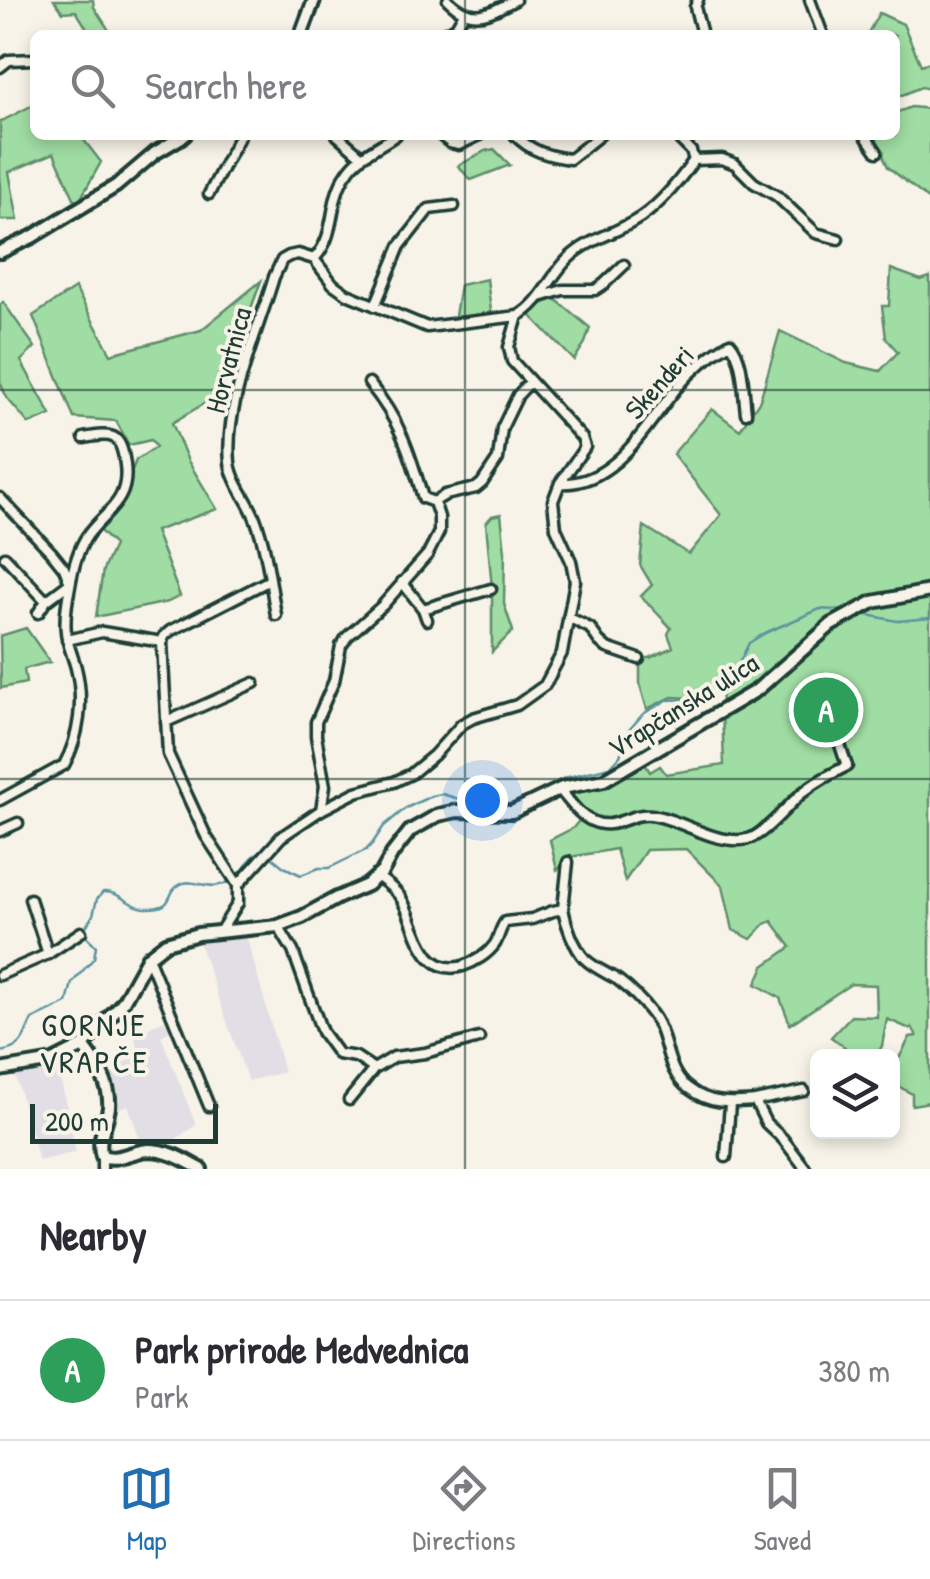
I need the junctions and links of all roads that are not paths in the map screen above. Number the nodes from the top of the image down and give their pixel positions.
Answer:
1 (314, 0) edge
2 (448, 0) edge
3 (515, 0) edge
4 (810, 0) edge
5 (694, 1) edge
6 (464, 13) junction
7 (303, 30) edge
8 (450, 30) edge
9 (701, 30) edge
10 (821, 30) edge
11 (30, 59) edge
12 (0, 67) edge
13 (177, 140) edge
14 (237, 140) edge
15 (343, 140) edge
16 (389, 140) edge
17 (446, 140) edge
18 (470, 140) edge
19 (520, 140) edge
20 (594, 140) edge
21 (681, 140) edge
22 (869, 140) edge
23 (877, 152) dead end
24 (361, 156) junction
25 (694, 160) junction
26 (209, 194) dead end
27 (454, 206) dead end
28 (838, 240) dead end
29 (0, 252) edge
30 (314, 259) junction
31 (624, 265) dead end
32 (540, 297) junction
33 (375, 306) junction
34 (518, 316) junction
35 (530, 382) junction
36 (369, 383) dead end
37 (746, 412) dead end
38 (84, 438) dead end
39 (560, 483) junction
40 (0, 498) edge
41 (434, 502) junction
42 (4, 557) dead end
43 (270, 580) junction
44 (402, 582) junction
45 (70, 583) junction
46 (491, 589) dead end
47 (930, 591) edge
48 (46, 601) junction
49 (423, 609) junction
50 (38, 614) dead end
51 (276, 615) dead end
52 (568, 617) junction
53 (427, 620) dead end
54 (67, 640) junction
55 (162, 642) junction
56 (639, 659) dead end
57 (254, 683) dead end
58 (830, 712) dead end
59 (166, 722) junction
60 (559, 789) junction
61 (0, 800) edge
62 (321, 810) junction
63 (18, 823) dead end
64 (0, 831) edge
65 (568, 862) dead end
66 (378, 876) junction
67 (236, 880) junction
68 (30, 900) dead end
69 (563, 910) junction
70 (278, 926) junction
71 (222, 930) junction
72 (81, 932) dead end
73 (48, 954) junction
74 (148, 957) junction
75 (0, 975) edge
76 (479, 1038) dead end
77 (83, 1046) junction
78 (374, 1069) junction
79 (0, 1070) edge
80 (804, 1091) dead end
81 (349, 1100) dead end
82 (755, 1101) junction
83 (730, 1104) junction
84 (209, 1106) dead end
85 (102, 1156) junction
86 (726, 1157) dead end
87 (102, 1169) edge
88 (201, 1169) edge
89 (806, 1169) edge

1 - 7 street
2 - 6 street
3 - 6 street
4 - 10 street
5 - 9 street
6 - 8 street
11 - 12 street
13 - 29 street
14 - 26 street
15 - 24 street
16 - 24 street
17 - 18 street
19 - 20 street
21 - 25 street
22 - 23 street
24 - 30 street
25 - 28 street
25 - 32 street
27 - 33 street
30 - 33 street
30 - 43 street, Horvatnica
31 - 32 street
32 - 34 street
33 - 34 street
34 - 35 street
35 - 39 street
35 - 41 street
36 - 41 street
37 - 39 street, Skenderi
38 - 45 street
39 - 52 street
40 - 45 street
41 - 44 street
42 - 48 street
43 - 51 street, Horvatnica
43 - 55 street
44 - 49 street
44 - 62 street
45 - 48 street
45 - 54 street
46 - 49 street
47 - 60 street, Vrapčanska ulica
48 - 50 street
49 - 53 street
52 - 56 street
52 - 62 street
54 - 55 street
54 - 61 street
55 - 59 street
57 - 59 street
58 - 60 street
59 - 67 street
60 - 66 street, Vrapčanska ulica
62 - 67 street
63 - 64 street
65 - 69 street
66 - 69 street
66 - 70 street, Vrapčanska ulica
67 - 71 street
68 - 73 street
69 - 83 street
70 - 71 street, Vrapčanska ulica
70 - 78 street
71 - 74 street, Vrapčanska ulica
72 - 73 street
73 - 75 street
74 - 77 street
74 - 84 street
76 - 78 street
77 - 79 street
77 - 85 street
78 - 81 street
80 - 82 street
82 - 83 street
82 - 89 street
83 - 86 street
85 - 87 street
85 - 88 street

